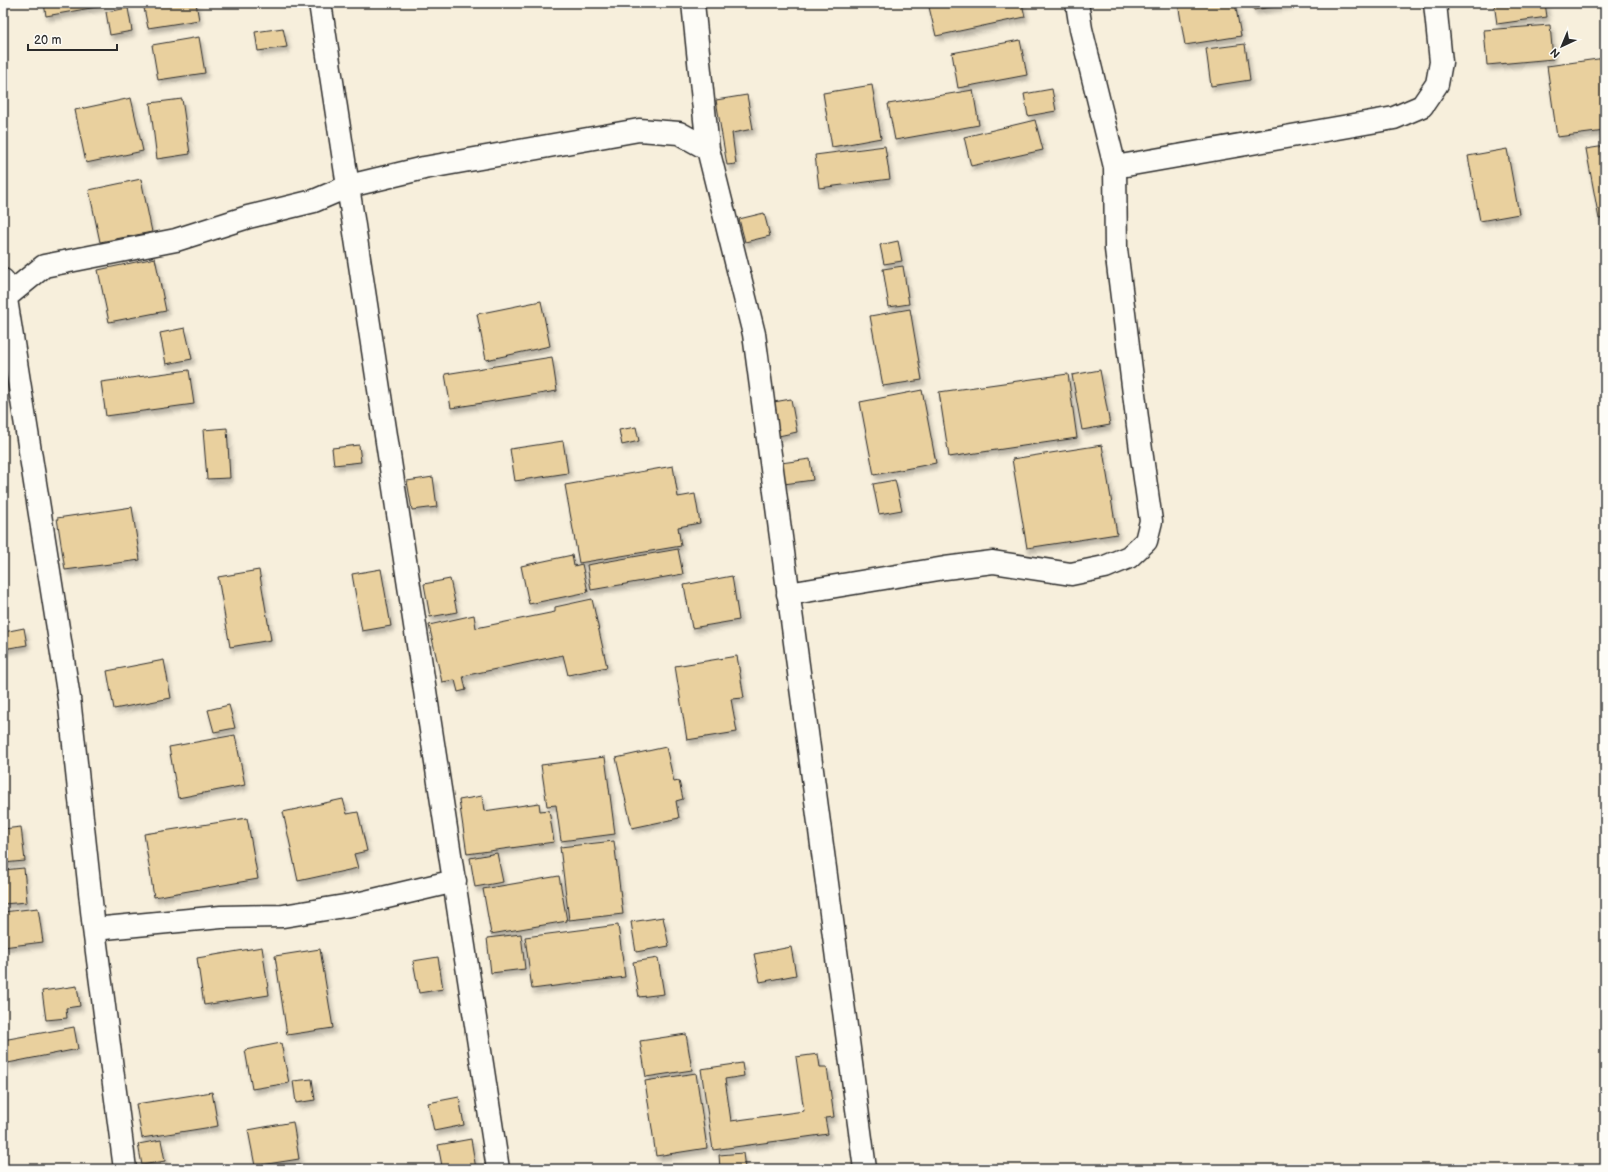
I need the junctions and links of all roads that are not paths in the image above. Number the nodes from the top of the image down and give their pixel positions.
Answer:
1 (320, 3) edge
2 (692, 3) edge
3 (1077, 3) edge
4 (1435, 3) edge
5 (708, 149) junction
6 (1115, 167) junction
7 (349, 186) junction
8 (4, 288) edge
9 (788, 594) junction
10 (455, 881) junction
11 (94, 929) junction
12 (125, 1169) edge
13 (498, 1169) edge
14 (865, 1169) edge

1 - 7 street
2 - 5 street
3 - 6 street
4 - 6 street
5 - 7 street
5 - 9 street
6 - 9 street
7 - 8 street
7 - 10 street
8 - 11 street
9 - 14 street
10 - 11 street
10 - 13 street
11 - 12 street

